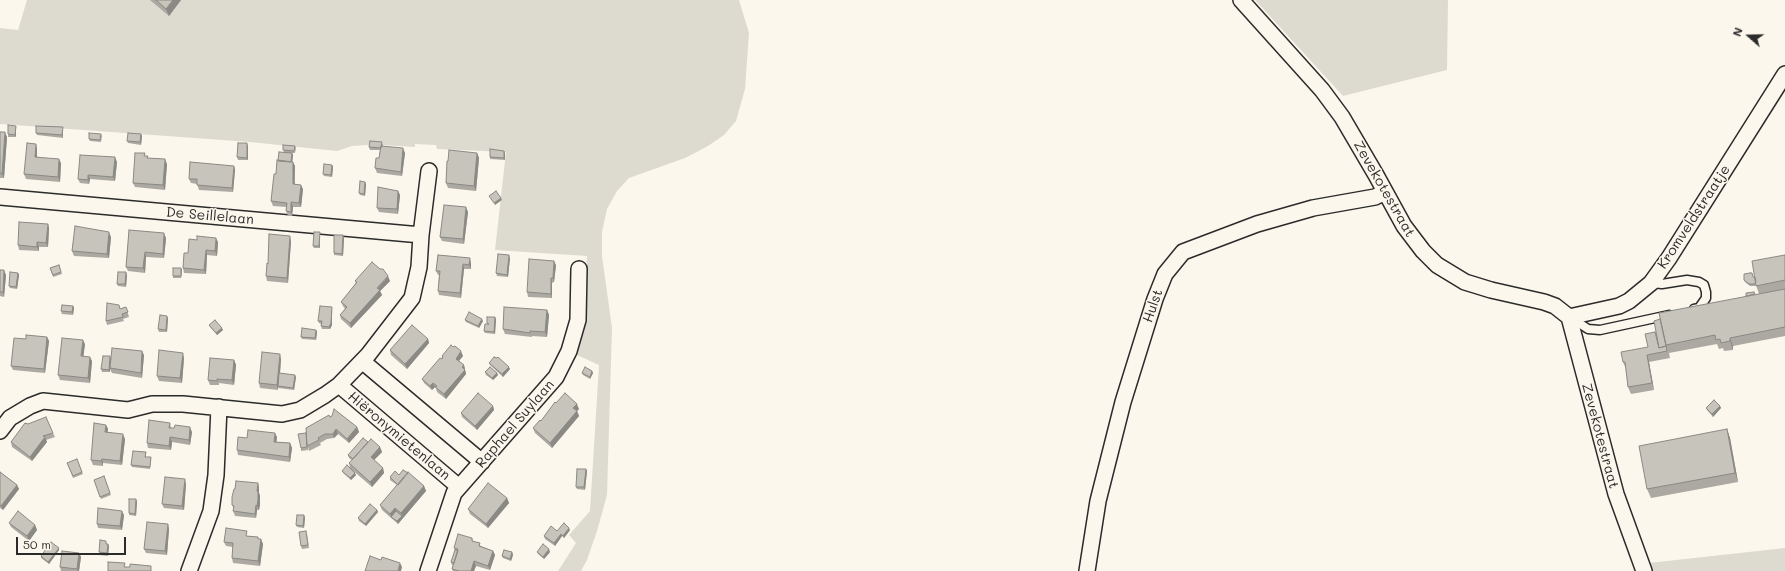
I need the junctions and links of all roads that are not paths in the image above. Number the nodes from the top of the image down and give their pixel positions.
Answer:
1 (1241, 0) edge
2 (1785, 74) edge
3 (428, 171) dead end
4 (1385, 192) junction
5 (0, 198) edge
6 (421, 235) junction
7 (578, 269) dead end
8 (1651, 283) junction
9 (1569, 317) junction
10 (362, 361) junction
11 (339, 385) junction
12 (219, 407) junction
13 (0, 431) edge
14 (482, 462) junction
15 (459, 487) junction
16 (189, 571) edge
17 (428, 571) edge
18 (1087, 571) edge
19 (1644, 571) edge

1 - 4 street, Zevekotestraat
2 - 8 street, Kromveldstraatje
3 - 6 street
4 - 9 street, Zevekotestraat
4 - 18 street, Hulst
5 - 6 street, De Seillelaan
6 - 10 street
7 - 14 street, Raphael Suylaan
8 - 9 street, Kromveldstraatje
8 - 9 lane
9 - 19 street, Zevekotestraat
10 - 11 street
10 - 14 street
11 - 12 street
11 - 15 street, Hiëronymietenlaan
12 - 13 street
12 - 16 street
14 - 15 street, Raphael Suylaan
15 - 17 street, Raphael Suylaan

